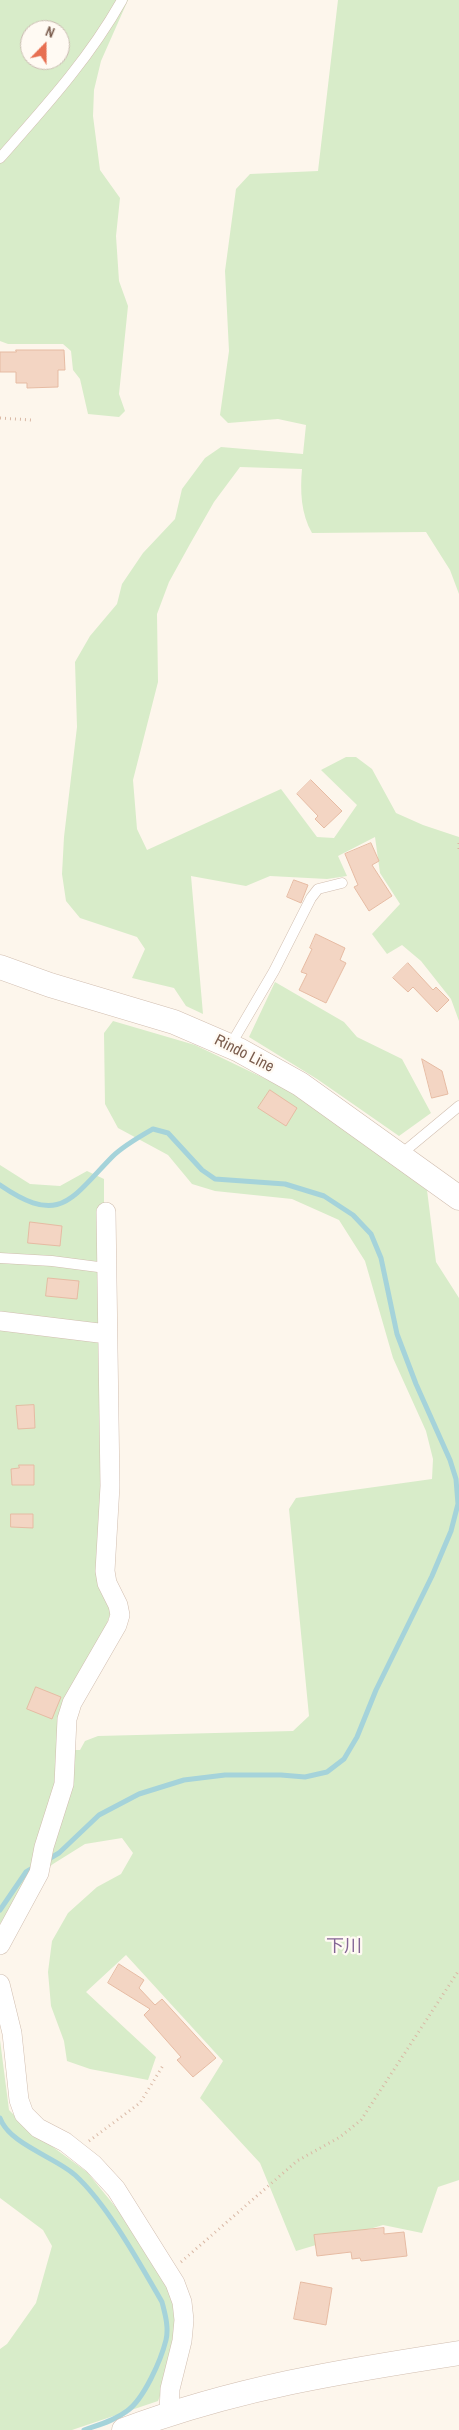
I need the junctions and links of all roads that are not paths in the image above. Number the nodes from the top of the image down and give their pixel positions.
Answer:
1 (122, 0) edge
2 (0, 158) edge
3 (342, 883) dead end
4 (0, 967) edge
5 (230, 1046) junction
6 (459, 1106) edge
7 (400, 1154) junction
8 (459, 1198) edge
9 (106, 1212) dead end
10 (0, 1258) edge
11 (106, 1268) junction
12 (0, 1321) edge
13 (107, 1334) junction
14 (0, 1944) edge
15 (0, 1984) edge
16 (459, 2353) edge
17 (169, 2413) junction
18 (124, 2430) edge

1 - 2 lane
3 - 5 lane
4 - 5 street, Rindo Line
5 - 7 street, Rindo Line
6 - 7 lane
7 - 8 street, Rindo Line
9 - 11 street
10 - 11 lane
11 - 13 street
12 - 13 street
13 - 14 street
15 - 17 street
16 - 17 street
17 - 18 street

